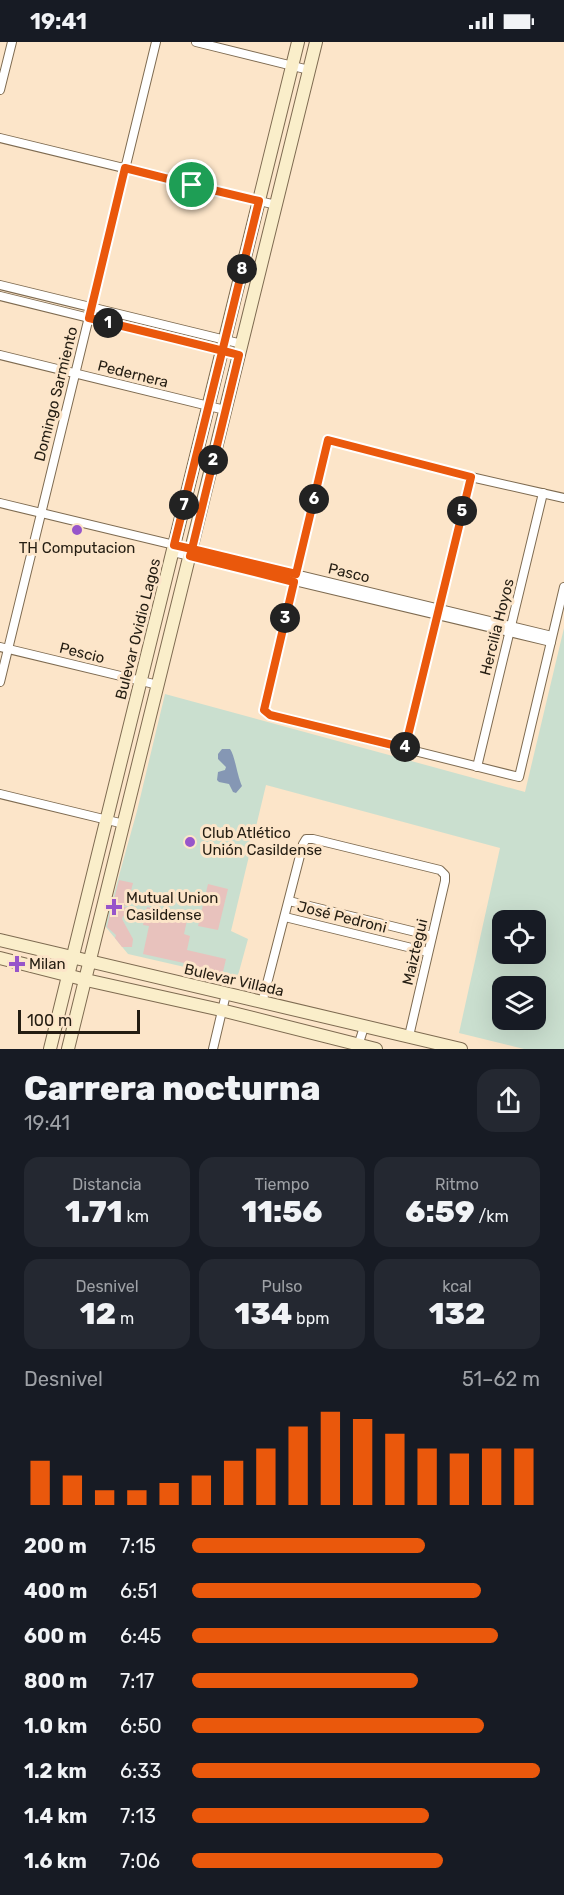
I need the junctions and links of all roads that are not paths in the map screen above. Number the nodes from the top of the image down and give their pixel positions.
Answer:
1 (12, 42) edge
2 (156, 42) edge
3 (196, 42) edge
4 (298, 42) edge
5 (316, 42) edge
6 (292, 65) junction
7 (309, 70) junction
8 (0, 90) edge
9 (0, 138) edge
10 (125, 168) junction
11 (259, 201) junction
12 (276, 205) junction
13 (0, 285) edge
14 (0, 296) edge
15 (91, 307) junction
16 (89, 318) junction
17 (224, 345) junction
18 (240, 349) junction
19 (0, 355) edge
20 (75, 374) junction
21 (208, 406) junction
22 (225, 410) junction
23 (471, 477) junction
24 (543, 493) junction
25 (564, 498) edge
26 (0, 503) edge
27 (41, 513) junction
28 (174, 549) junction
29 (191, 553) junction
30 (295, 578) junction
31 (564, 587) edge
32 (438, 612) junction
33 (510, 629) junction
34 (552, 639) junction
35 (4, 648) edge
36 (141, 681) junction
37 (0, 682) edge
38 (158, 685) junction
39 (405, 748) junction
40 (477, 767) junction
41 (0, 794) edge
42 (107, 820) junction
43 (124, 824) junction
44 (289, 901) junction
45 (285, 916) junction
46 (432, 936) junction
47 (0, 940) edge
48 (428, 951) junction
49 (0, 958) edge
50 (73, 958) junction
51 (90, 962) junction
52 (69, 976) junction
53 (86, 980) junction
54 (226, 994) junction
55 (262, 1003) junction
56 (221, 1010) junction
57 (364, 1027) junction
58 (409, 1036) junction
59 (358, 1047) edge
60 (50, 1049) edge
61 (68, 1049) edge
62 (213, 1049) edge
63 (376, 1049) edge
64 (461, 1049) edge

1 - 8 street
2 - 10 street, Domingo Sarmiento
3 - 6 street
4 - 6 main road, Bulevar Ovidio Lagos
5 - 7 main road
6 - 7 street
6 - 11 main road, Bulevar Ovidio Lagos
7 - 12 main road
9 - 10 street
10 - 11 street
10 - 15 street, Domingo Sarmiento
11 - 12 street
11 - 17 main road, Bulevar Ovidio Lagos
12 - 18 main road
13 - 15 street
14 - 16 street
15 - 16 street, Domingo Sarmiento
15 - 17 street
16 - 17 street
16 - 20 street, Domingo Sarmiento
17 - 18 street
17 - 21 main road, Bulevar Ovidio Lagos
18 - 22 main road
19 - 20 street, Pedernera
20 - 21 street, Pedernera
20 - 27 street, Domingo Sarmiento
21 - 22 street, Pedernera
21 - 28 main road, Bulevar Ovidio Lagos
22 - 29 main road
23 - 24 street
23 - 30 street
23 - 32 street
24 - 25 street
24 - 33 street, Hercilia Hoyos
26 - 27 street, Pasco
27 - 28 street, Pasco
27 - 35 street, Domingo Sarmiento
28 - 29 street, Pasco
28 - 36 main road, Bulevar Ovidio Lagos
29 - 30 street, Pasco
29 - 38 main road
30 - 32 street, Pasco
30 - 39 street
31 - 34 street
32 - 33 street, Pasco
32 - 39 street
33 - 34 street, Pasco
33 - 40 street, Hercilia Hoyos
34 - 40 street
35 - 36 street, Pescio
35 - 37 street, Domingo Sarmiento
36 - 38 street, Pescio
36 - 42 main road, Bulevar Ovidio Lagos
38 - 43 main road
39 - 40 street
41 - 42 street
42 - 43 street
42 - 50 main road, Bulevar Ovidio Lagos
43 - 51 main road
44 - 45 street
44 - 46 street, José Pedroni
44 - 46 street, Maiztegui
45 - 48 street, José Pedroni
45 - 55 street
46 - 48 street, Maiztegui
47 - 50 main road, Bulevar Villada
48 - 58 street, Maiztegui
49 - 52 main road
50 - 51 main road, Bulevar Villada
50 - 52 main road, Bulevar Ovidio Lagos
51 - 53 main road
51 - 54 main road, Bulevar Villada
52 - 53 main road
52 - 60 main road, Bulevar Ovidio Lagos
53 - 56 main road
53 - 61 main road
54 - 55 main road, Bulevar Villada
54 - 56 street
55 - 57 main road, Bulevar Villada
56 - 59 main road
56 - 62 street
57 - 58 main road, Bulevar Villada
57 - 59 street
58 - 64 main road, Bulevar Villada
59 - 63 main road

